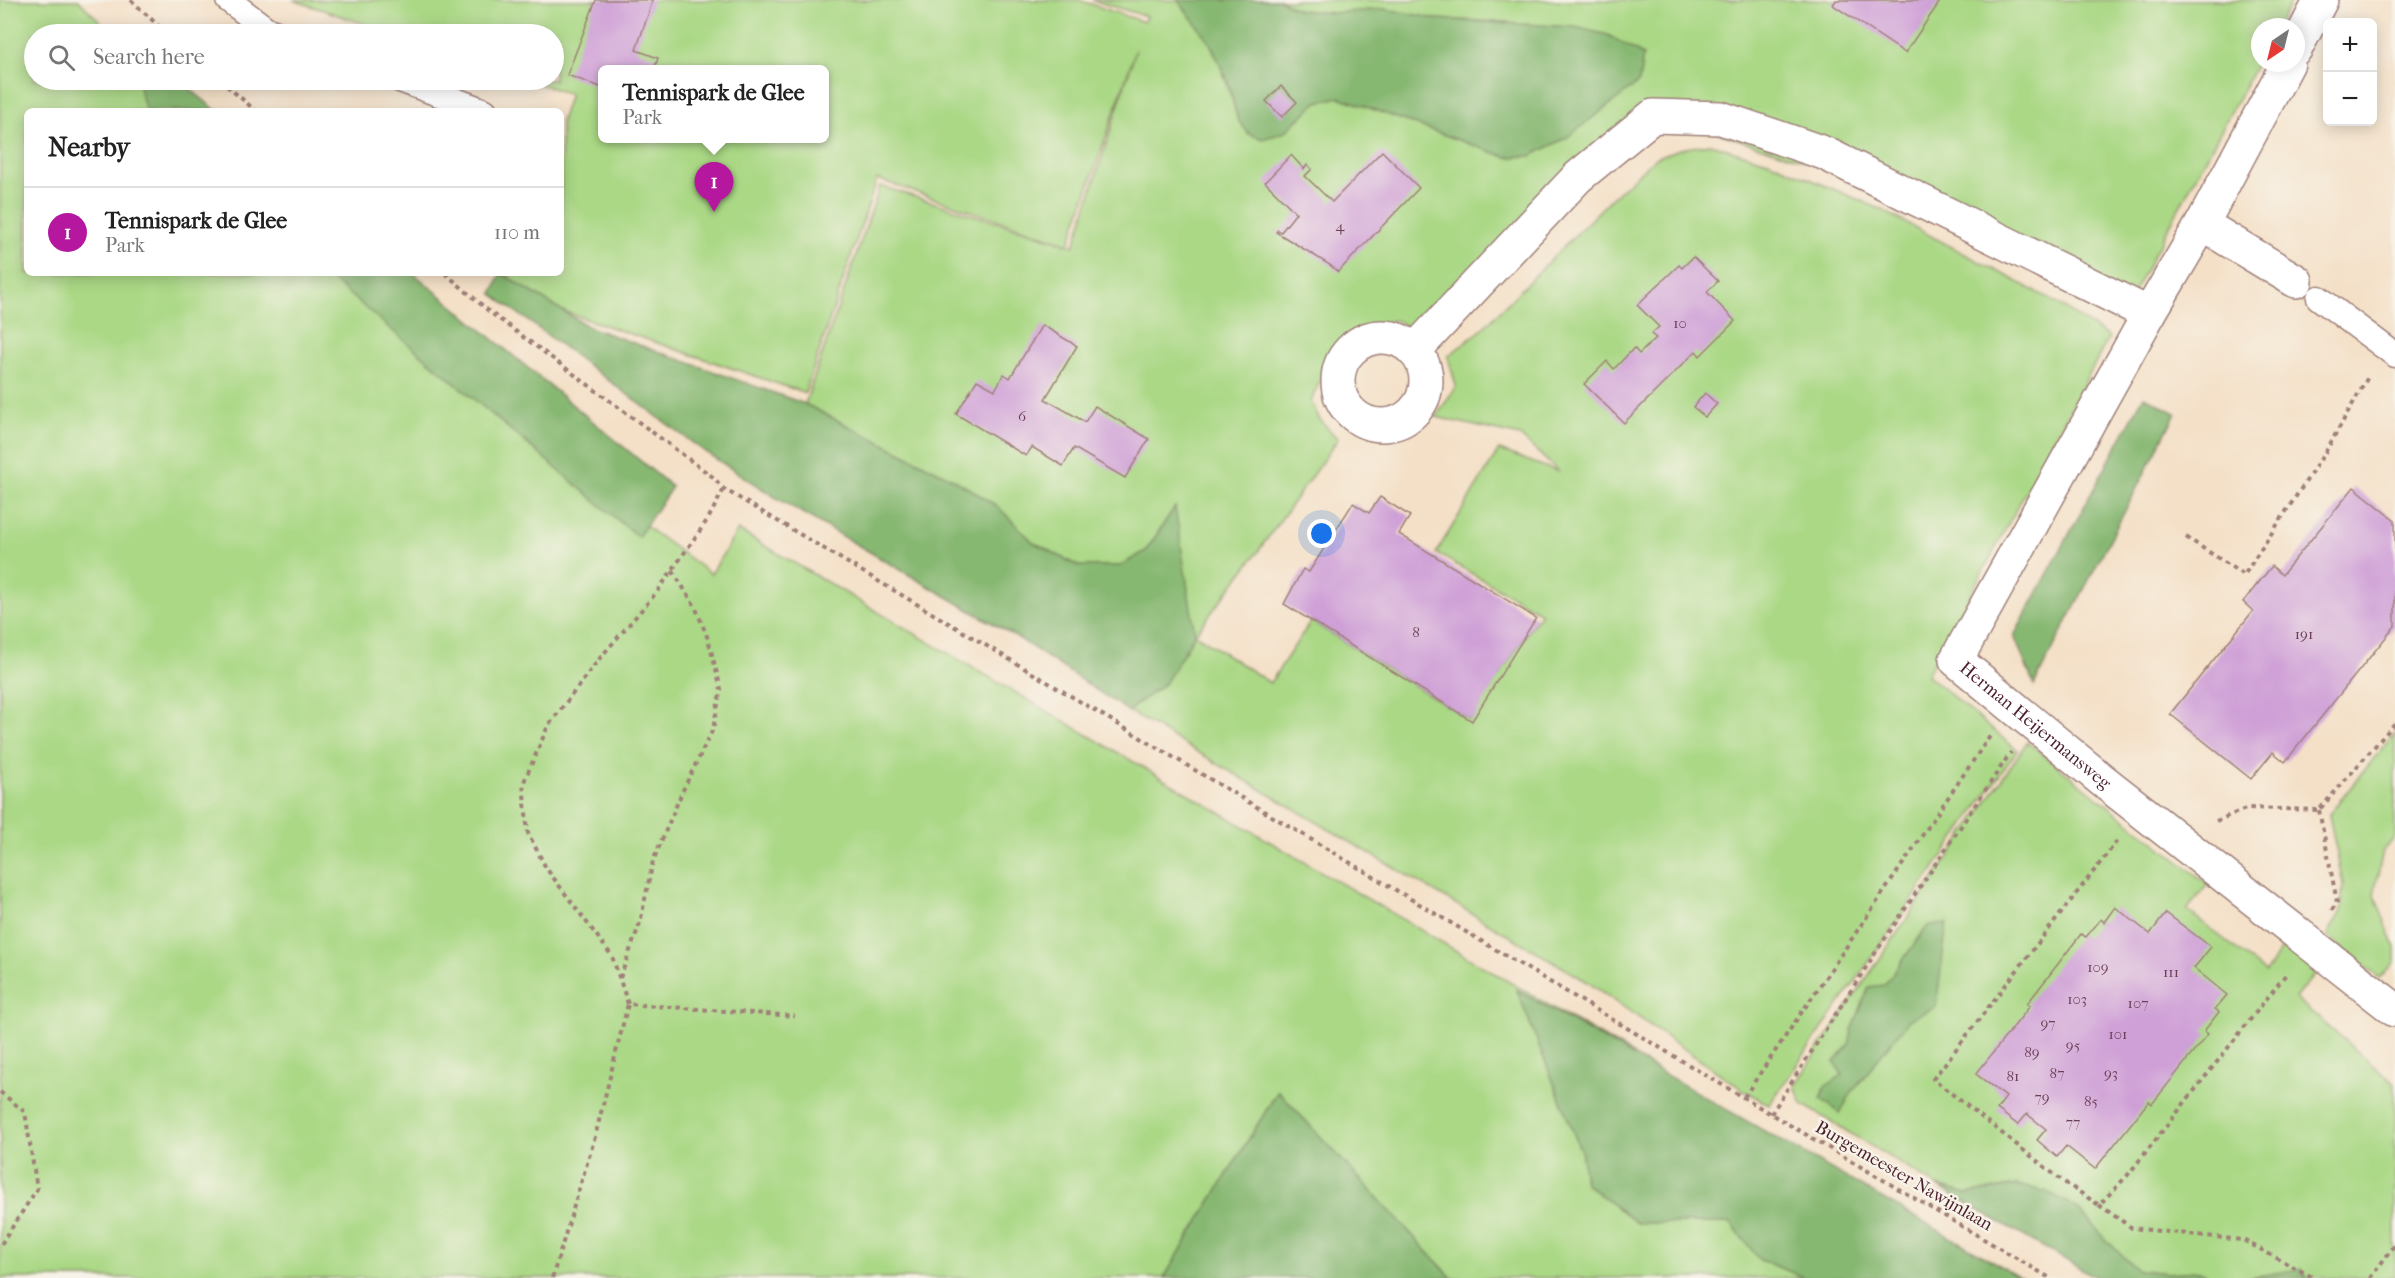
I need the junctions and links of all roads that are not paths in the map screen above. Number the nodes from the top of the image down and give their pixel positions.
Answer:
1 (228, 0) edge
2 (2321, 0) edge
3 (260, 24) edge
4 (2305, 31) edge
5 (2283, 72) edge
6 (427, 90) edge
7 (477, 108) edge
8 (2202, 224) junction
9 (2308, 289) joint
10 (2149, 314) junction
11 (1414, 351) dead end
12 (2390, 351) edge
13 (2395, 1010) edge

1 - 3 lane
2 - 4 street
5 - 8 street, Herman Heijermansweg
6 - 7 lane
8 - 9 street
8 - 10 street, Herman Heijermansweg
9 - 12 lane
10 - 11 street
10 - 13 street, Herman Heijermansweg

